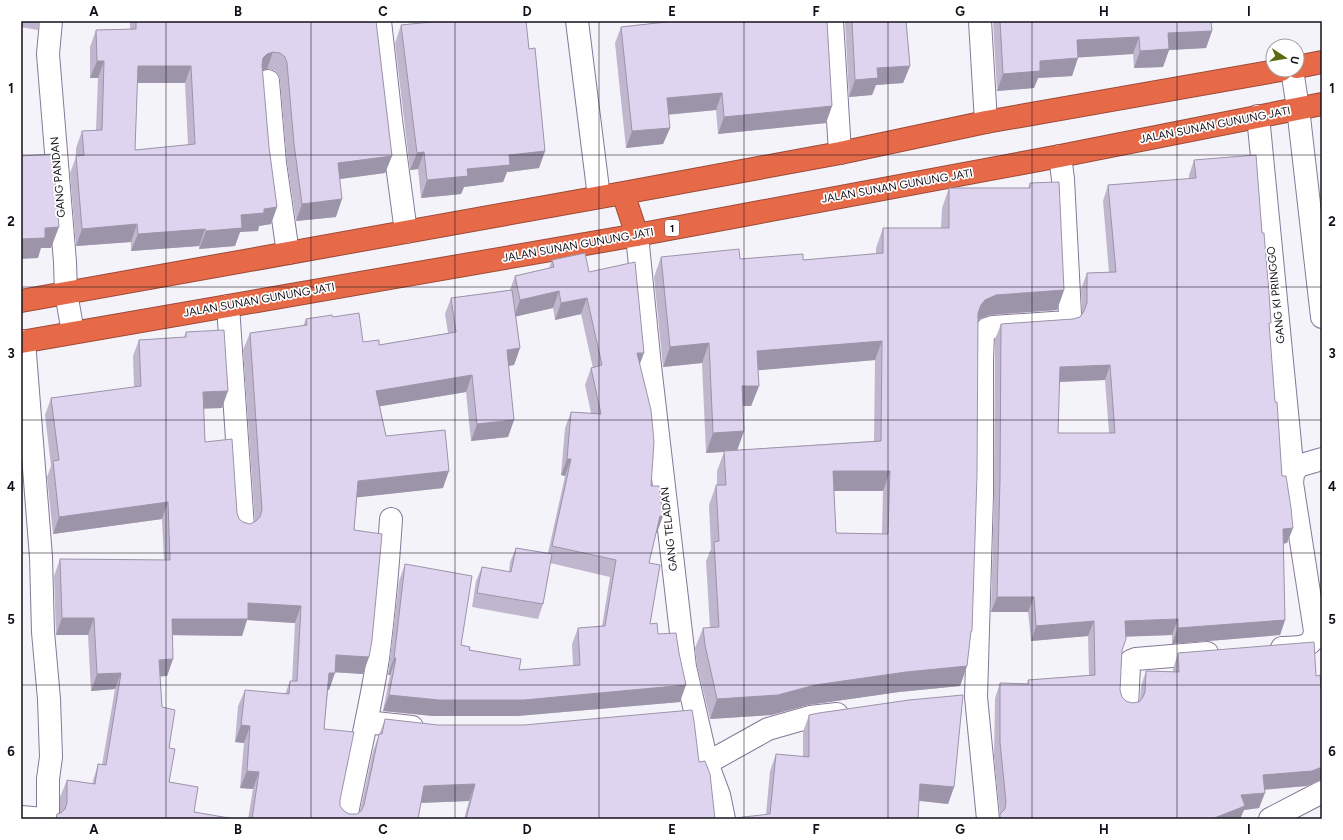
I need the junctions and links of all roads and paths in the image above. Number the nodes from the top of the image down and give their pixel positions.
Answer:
1 (51, 21) edge
2 (380, 21) edge
3 (577, 21) edge
4 (832, 21) edge
5 (980, 21) edge
6 (1322, 62) edge
7 (1305, 65) edge
8 (1265, 73) edge
9 (1293, 78) edge
10 (268, 81) dead end
11 (1322, 104) edge
12 (1298, 108) junction
13 (1258, 116) junction
14 (986, 122) junction
15 (840, 153) junction
16 (1060, 156) junction
17 (623, 193) junction
18 (599, 197) junction
19 (406, 232) junction
20 (637, 235) junction
21 (288, 253) junction
22 (66, 293) junction
23 (21, 301) edge
24 (228, 306) junction
25 (1322, 317) edge
26 (74, 332) junction
27 (23, 342) edge
28 (1322, 459) edge
29 (1293, 474) junction
30 (391, 519) dead end
31 (242, 528) edge
32 (1264, 649) edge
33 (1224, 652) edge
34 (976, 697) junction
35 (954, 699) edge
36 (1127, 706) edge
37 (857, 710) edge
38 (366, 722) junction
39 (432, 729) edge
40 (707, 763) junction
41 (1322, 792) edge
42 (21, 817) edge
43 (44, 819) edge
44 (48, 819) edge
45 (346, 819) edge
46 (724, 819) edge
47 (988, 819) edge
48 (1270, 819) edge

1 - 22 street, GANG PANDAN
2 - 19 street
3 - 18 street
4 - 15 street
5 - 14 street
6 - 7 highway
8 - 14 highway
9 - 12 street
10 - 21 street
11 - 12 highway, JALAN SUNAN GUNUNG JATI / 1
12 - 13 highway, JALAN SUNAN GUNUNG JATI / 1
12 - 25 street
13 - 16 highway, JALAN SUNAN GUNUNG JATI / 1
13 - 29 street, GANG KI PRINGGO
14 - 15 highway
15 - 17 highway
16 - 20 highway, JALAN SUNAN GUNUNG JATI / 1
16 - 34 street
17 - 18 highway
17 - 20 highway
18 - 19 highway
19 - 21 highway
20 - 24 highway, JALAN SUNAN GUNUNG JATI / 1
20 - 40 street, GANG TELADAN
21 - 22 highway
22 - 23 highway
22 - 26 street, GANG PANDAN
24 - 26 highway, JALAN SUNAN GUNUNG JATI / 1
24 - 31 street
26 - 27 highway, JALAN SUNAN GUNUNG JATI / 1
27 - 44 street
28 - 29 street
29 - 32 street, GANG KI PRINGGO
30 - 38 street
33 - 36 street
34 - 35 street
34 - 47 street
37 - 40 street
38 - 39 street
38 - 45 street
40 - 46 street, GANG TELADAN
41 - 48 street
42 - 43 street

